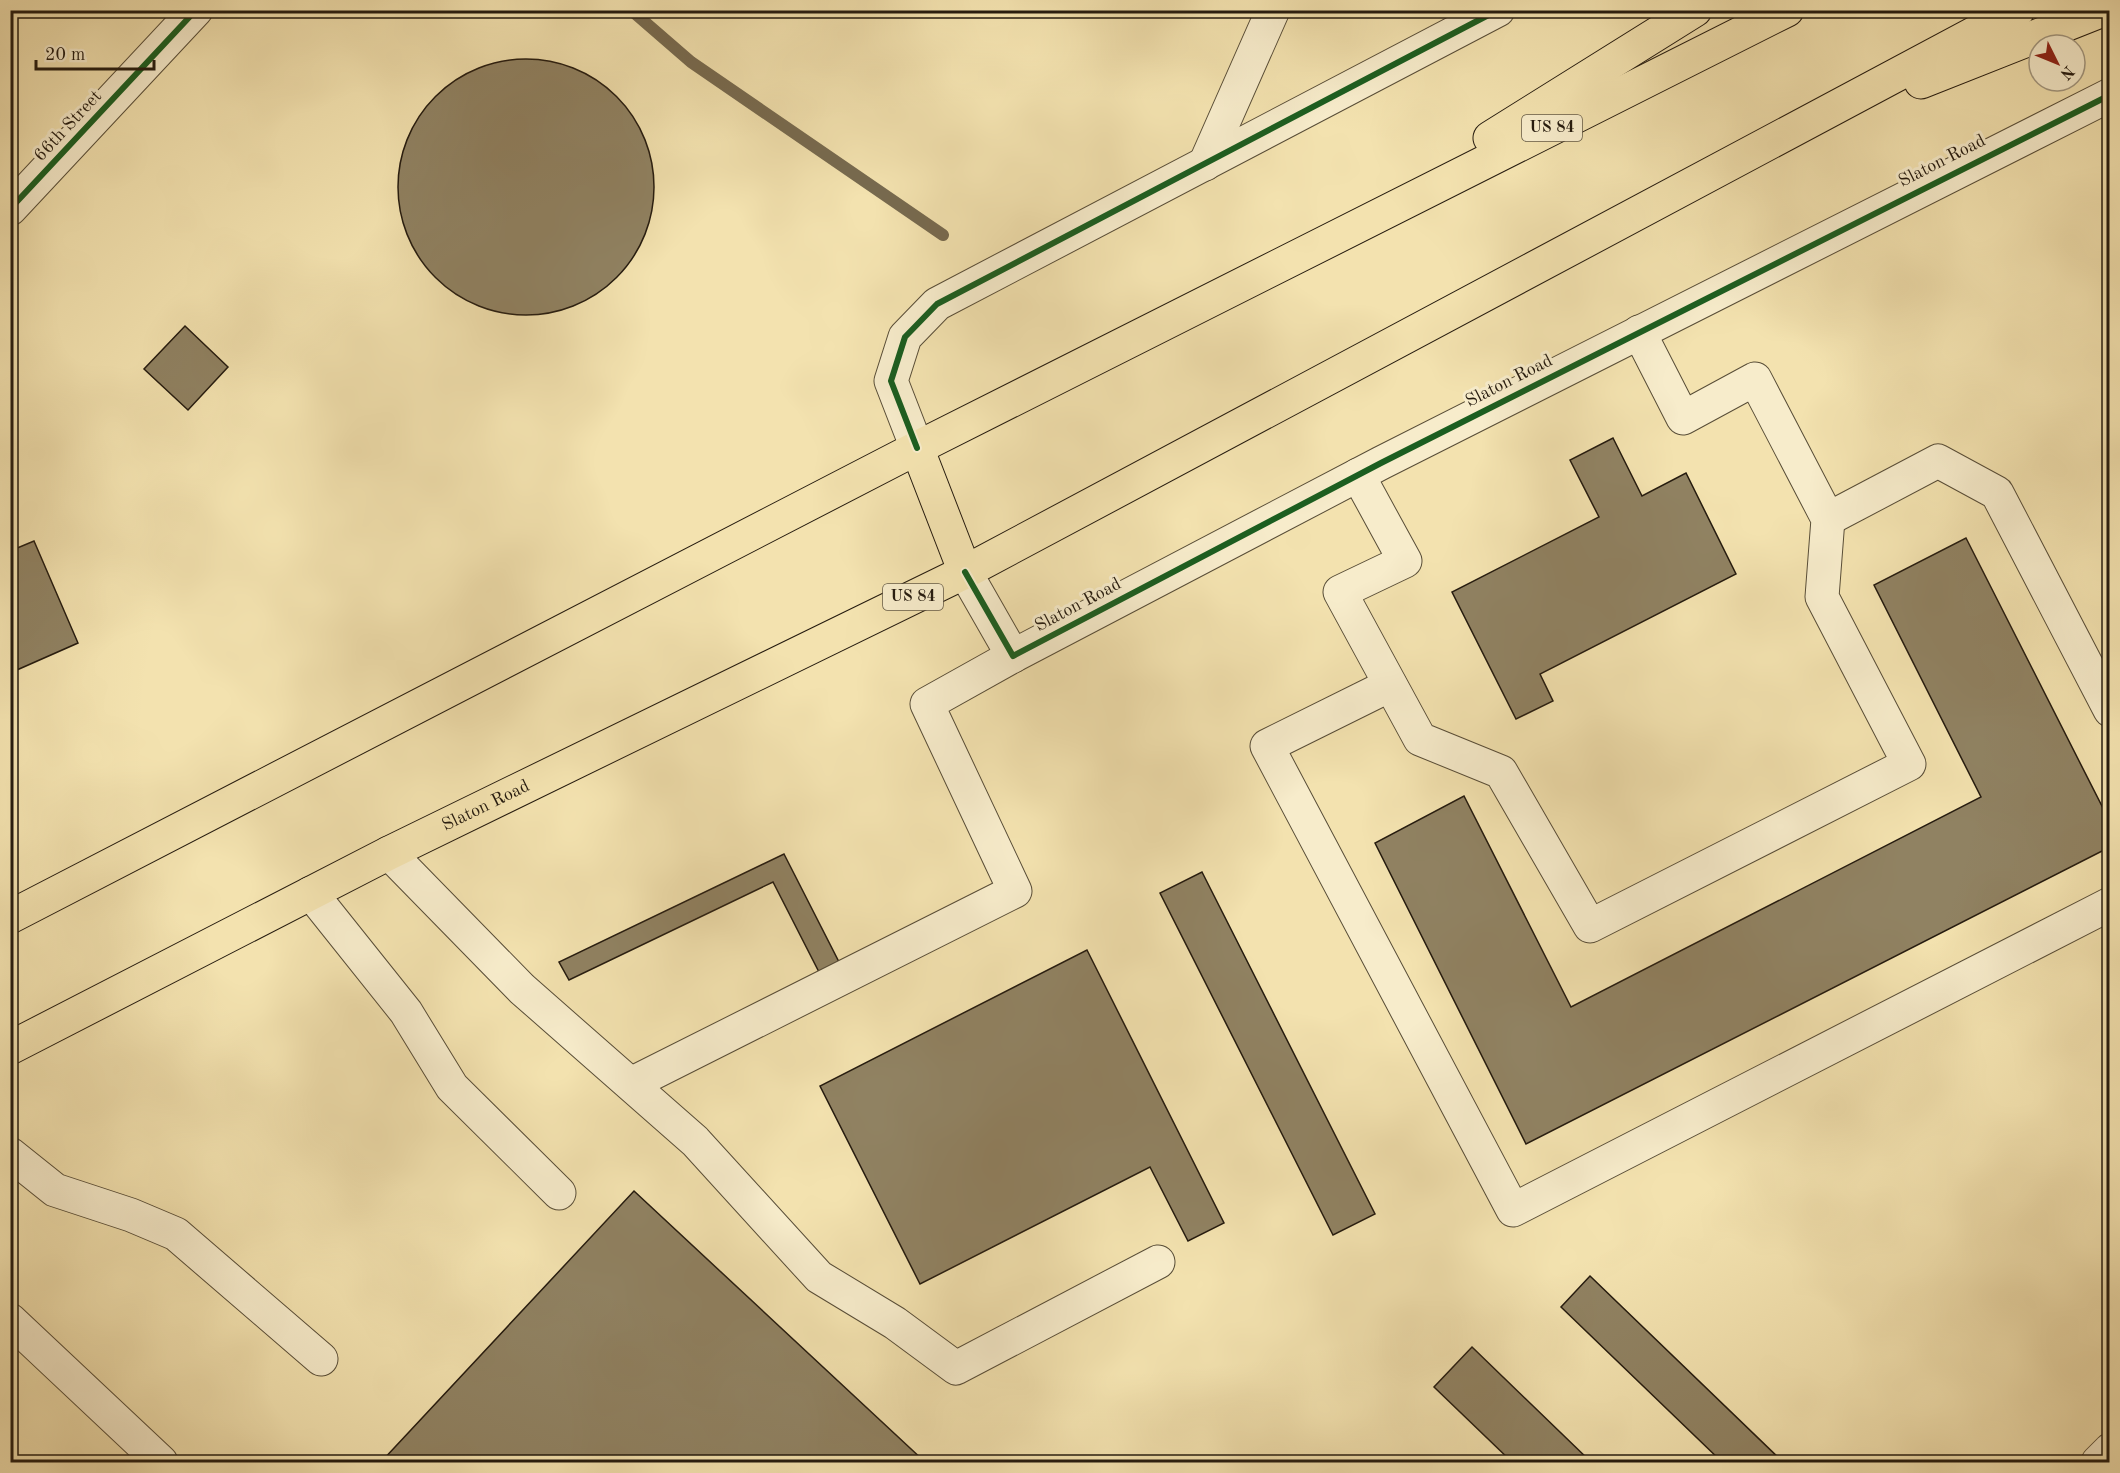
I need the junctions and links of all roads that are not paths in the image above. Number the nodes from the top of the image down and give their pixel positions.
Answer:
1 (196, 10) edge
2 (1274, 10) edge
3 (1498, 10) edge
4 (1695, 10) edge
5 (1787, 10) edge
6 (2018, 10) edge
7 (2103, 10) edge
8 (2109, 95) edge
9 (1804, 126) junction
10 (1205, 164) junction
11 (10, 209) edge
12 (1317, 246) junction
13 (1639, 332) junction
14 (917, 448) junction
15 (1358, 475) junction
16 (1828, 519) junction
17 (966, 572) junction
18 (1013, 657) junction
19 (1390, 685) junction
20 (2109, 710) edge
21 (389, 853) junction
22 (311, 893) junction
23 (2109, 904) edge
24 (10, 917) edge
25 (10, 1048) edge
26 (631, 1084) junction
27 (10, 1154) edge
28 (559, 1193) dead end
29 (1158, 1262) dead end
30 (10, 1320) edge
31 (321, 1359) dead end
32 (2109, 1450) edge
33 (161, 1462) edge
34 (2098, 1462) edge

1 - 11 street, 66th Street
2 - 10 street
3 - 10 street
4 - 12 highway
5 - 12 highway, US 84
6 - 9 highway, Slaton Road / US 84
7 - 9 highway
8 - 13 street, Slaton Road
9 - 17 highway, Slaton Road / US 84
10 - 14 street
12 - 14 highway, US 84
13 - 15 street, Slaton Road
13 - 16 street
14 - 17 highway
14 - 24 highway, US 84
15 - 18 street, Slaton Road
15 - 19 street
16 - 19 street
16 - 20 street
17 - 18 street
17 - 21 highway, Slaton Road / US 84
18 - 26 street, Slaton Road
19 - 23 street
21 - 22 highway, Slaton Road / US 84
21 - 26 street
22 - 25 highway, Slaton Road / US 84
22 - 28 street
26 - 29 street
27 - 31 street
30 - 33 street
32 - 34 street

